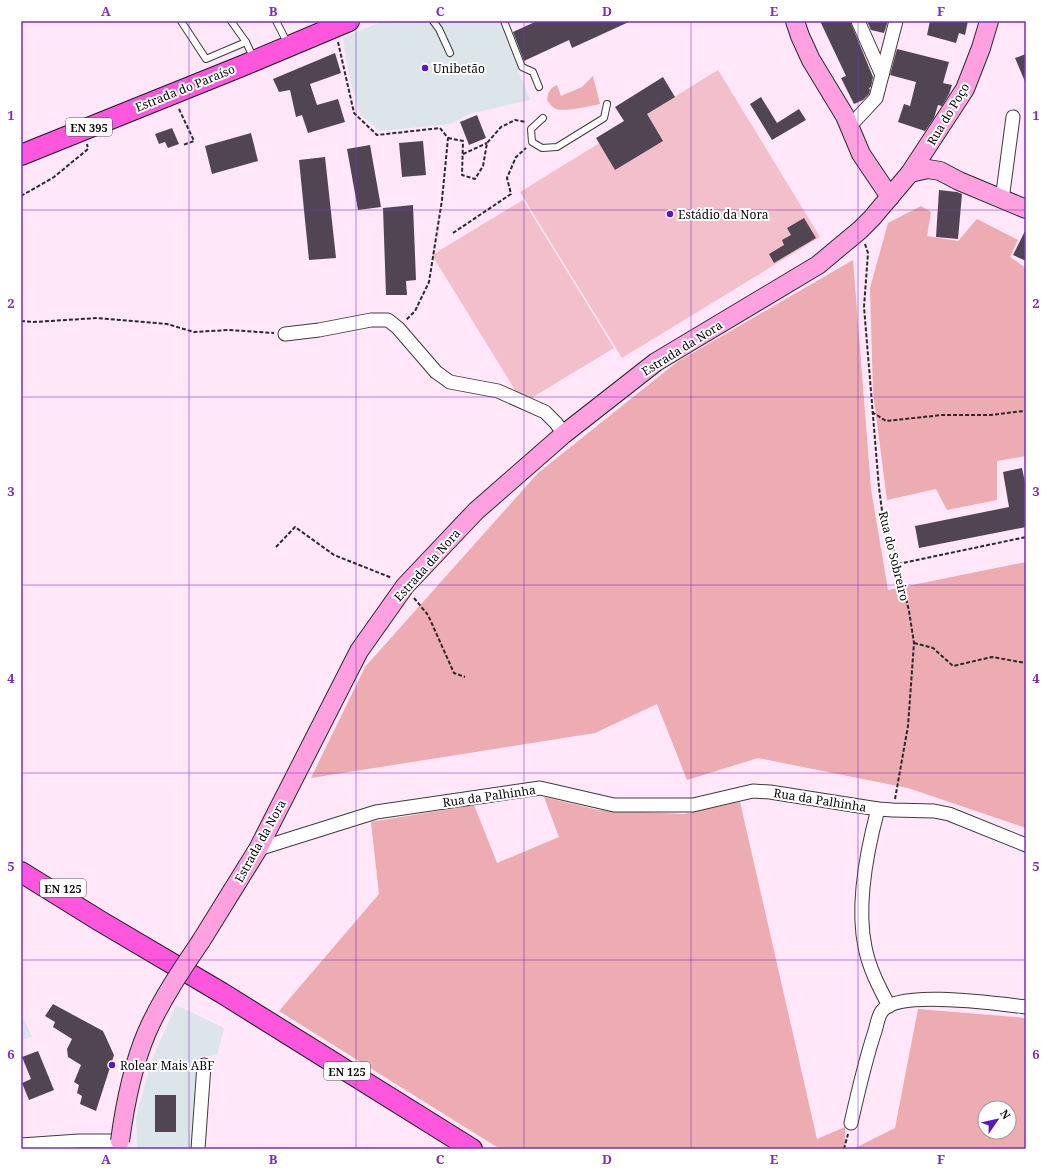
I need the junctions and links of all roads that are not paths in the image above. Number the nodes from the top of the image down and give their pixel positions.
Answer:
1 (180, 21) edge
2 (231, 21) edge
3 (276, 21) edge
4 (433, 21) edge
5 (439, 21) edge
6 (504, 21) edge
7 (795, 21) edge
8 (858, 21) edge
9 (896, 21) edge
10 (989, 21) edge
11 (342, 24) edge
12 (440, 29) junction
13 (246, 42) junction
14 (890, 44) junction
15 (289, 46) junction
16 (869, 46) junction
17 (450, 52) dead end
18 (255, 60) junction
19 (882, 75) junction
20 (539, 87) dead end
21 (607, 104) dead end
22 (1013, 117) dead end
23 (543, 118) road end
24 (850, 126) junction
25 (930, 144) junction
26 (21, 155) edge
27 (940, 171) junction
28 (910, 173) junction
29 (890, 197) junction
30 (1002, 200) junction
31 (1026, 209) edge
32 (285, 334) road end
33 (564, 434) junction
34 (878, 808) junction
35 (1026, 846) edge
36 (258, 849) junction
37 (21, 861) edge
38 (21, 872) edge
39 (222, 993) junction
40 (889, 1006) junction
41 (1026, 1007) edge
42 (204, 1065) dead end
43 (850, 1123) road end
44 (21, 1144) edge
45 (121, 1145) edge
46 (198, 1149) edge
47 (472, 1149) edge

1 - 13 lane
2 - 13 lane
3 - 15 lane
4 - 12 lane
5 - 12 lane
6 - 20 lane
7 - 24 street
8 - 16 street
9 - 14 street
10 - 25 street, Rua do Poço
11 - 15 main road, Estrada do Paraíso / EN 395
12 - 17 lane
13 - 18 lane
14 - 16 street
14 - 19 street
15 - 18 main road, Estrada do Paraíso / EN 395
16 - 19 street
18 - 26 main road, Estrada do Paraíso / EN 395
19 - 24 street
21 - 23 lane
22 - 30 street
24 - 29 street
25 - 27 street
25 - 28 street, Rua do Poço
27 - 28 street
27 - 30 street
28 - 29 street, Rua do Poço
29 - 33 street, Estrada da Nora
30 - 31 street
32 - 33 street
33 - 36 street, Estrada da Nora
34 - 35 street, Rua da Palhinha
34 - 36 street, Rua da Palhinha
34 - 40 street
36 - 45 street, Estrada da Nora, bridge
37 - 39 main road, EN 125
38 - 39 main road, EN 125
39 - 47 main road, EN 125
40 - 41 street
40 - 43 street
42 - 46 street
44 - 45 street

